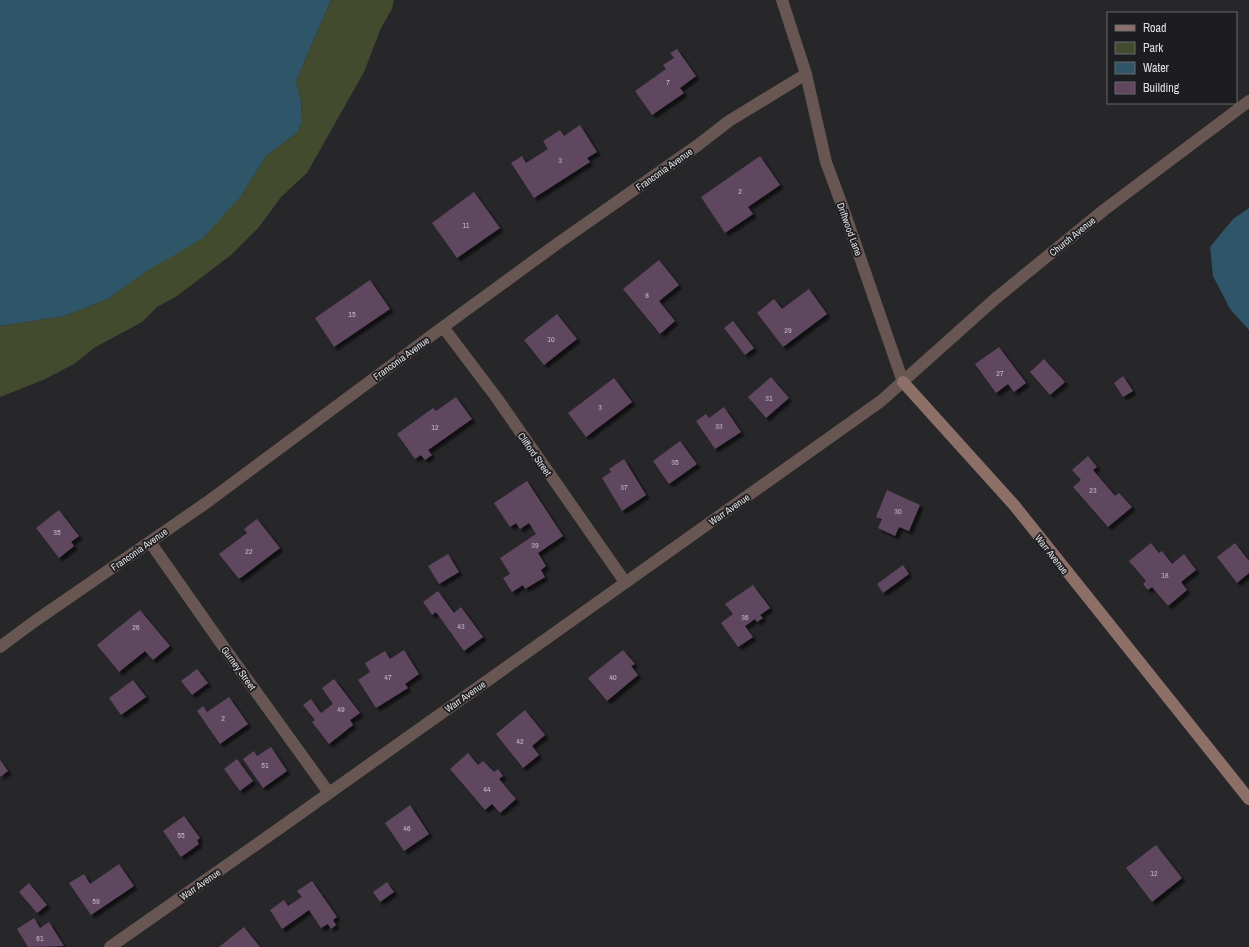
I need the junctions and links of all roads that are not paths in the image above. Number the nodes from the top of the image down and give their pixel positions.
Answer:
1 (782, 0) edge
2 (806, 74) junction
3 (1249, 101) edge
4 (442, 327) junction
5 (903, 382) junction
6 (150, 542) junction
7 (625, 582) junction
8 (0, 647) edge
9 (329, 793) junction
10 (1249, 799) edge
11 (110, 947) edge

1 - 2 street, Driftwood Lane
2 - 4 street, Franconia Avenue
2 - 5 street, Driftwood Lane
3 - 5 street, Church Avenue
4 - 6 street, Franconia Avenue
4 - 7 street, Clifford Street
5 - 7 street, Warr Avenue
5 - 10 street, Warr Avenue
6 - 8 street, Franconia Avenue
6 - 9 street, Gurney Street
7 - 9 street, Warr Avenue
9 - 11 street, Warr Avenue

